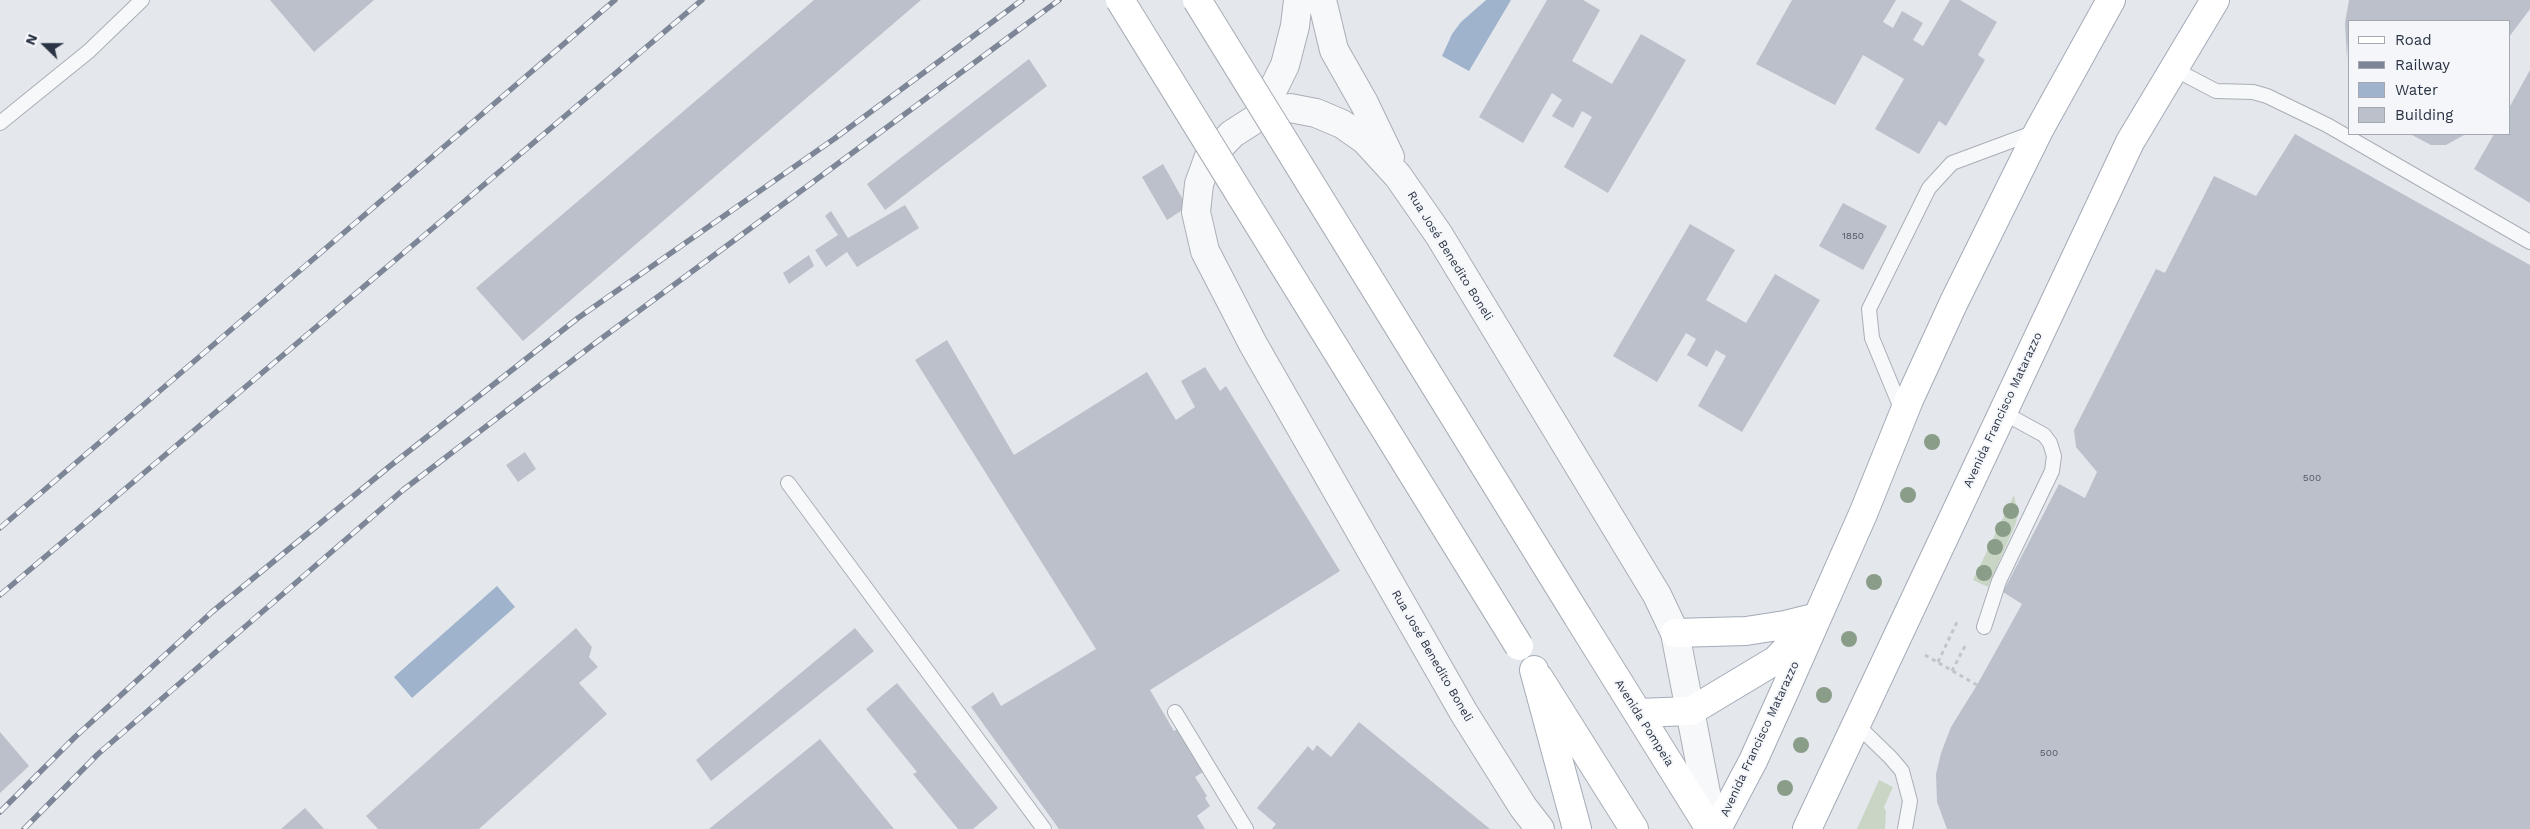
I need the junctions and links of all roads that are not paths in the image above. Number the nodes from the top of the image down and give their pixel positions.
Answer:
1 (142, 0) edge
2 (1120, 0) edge
3 (1197, 0) edge
4 (1298, 0) edge
5 (1322, 0) edge
6 (2111, 0) edge
7 (2215, 0) edge
8 (2174, 69) junction
9 (1260, 116) junction
10 (0, 123) edge
11 (2039, 130) junction
12 (1398, 176) junction
13 (2530, 242) edge
14 (2002, 412) junction
15 (1903, 414) junction
16 (788, 483) dead end
17 (1817, 617) junction
18 (1984, 628) dead end
19 (1675, 633) junction
20 (1534, 670) junction
21 (1690, 711) junction
22 (1175, 712) dead end
23 (1638, 713) junction
24 (1856, 724) junction
25 (1044, 829) edge
26 (1246, 829) edge
27 (1540, 829) edge
28 (1576, 829) edge
29 (1634, 829) edge
30 (1712, 829) edge
31 (1717, 829) edge
32 (1807, 829) edge
33 (1904, 829) edge

1 - 10 lane
2 - 20 main road, bridge
3 - 23 main road, Avenida Pompeia, bridge
4 - 9 street
5 - 12 street
6 - 11 main road, Avenida Francisco Matarazzo
7 - 8 main road, Avenida Francisco Matarazzo
8 - 13 lane
8 - 14 main road, Avenida Francisco Matarazzo
9 - 12 street, Rua José Benedito Boneli
9 - 27 street, Rua José Benedito Boneli
11 - 15 main road, Avenida Francisco Matarazzo
11 - 15 lane
12 - 19 street, Rua José Benedito Boneli
14 - 18 lane
14 - 24 main road, Avenida Francisco Matarazzo
15 - 17 main road, Avenida Francisco Matarazzo
16 - 25 lane
17 - 19 main road
17 - 21 main road
17 - 31 main road, Avenida Francisco Matarazzo
19 - 21 street, Rua José Benedito Boneli
20 - 28 main road
20 - 29 main road
21 - 23 main road
21 - 30 street, Rua José Benedito Boneli
22 - 26 lane
23 - 30 main road, Avenida Pompeia
24 - 32 main road, Avenida Francisco Matarazzo
24 - 33 lane

